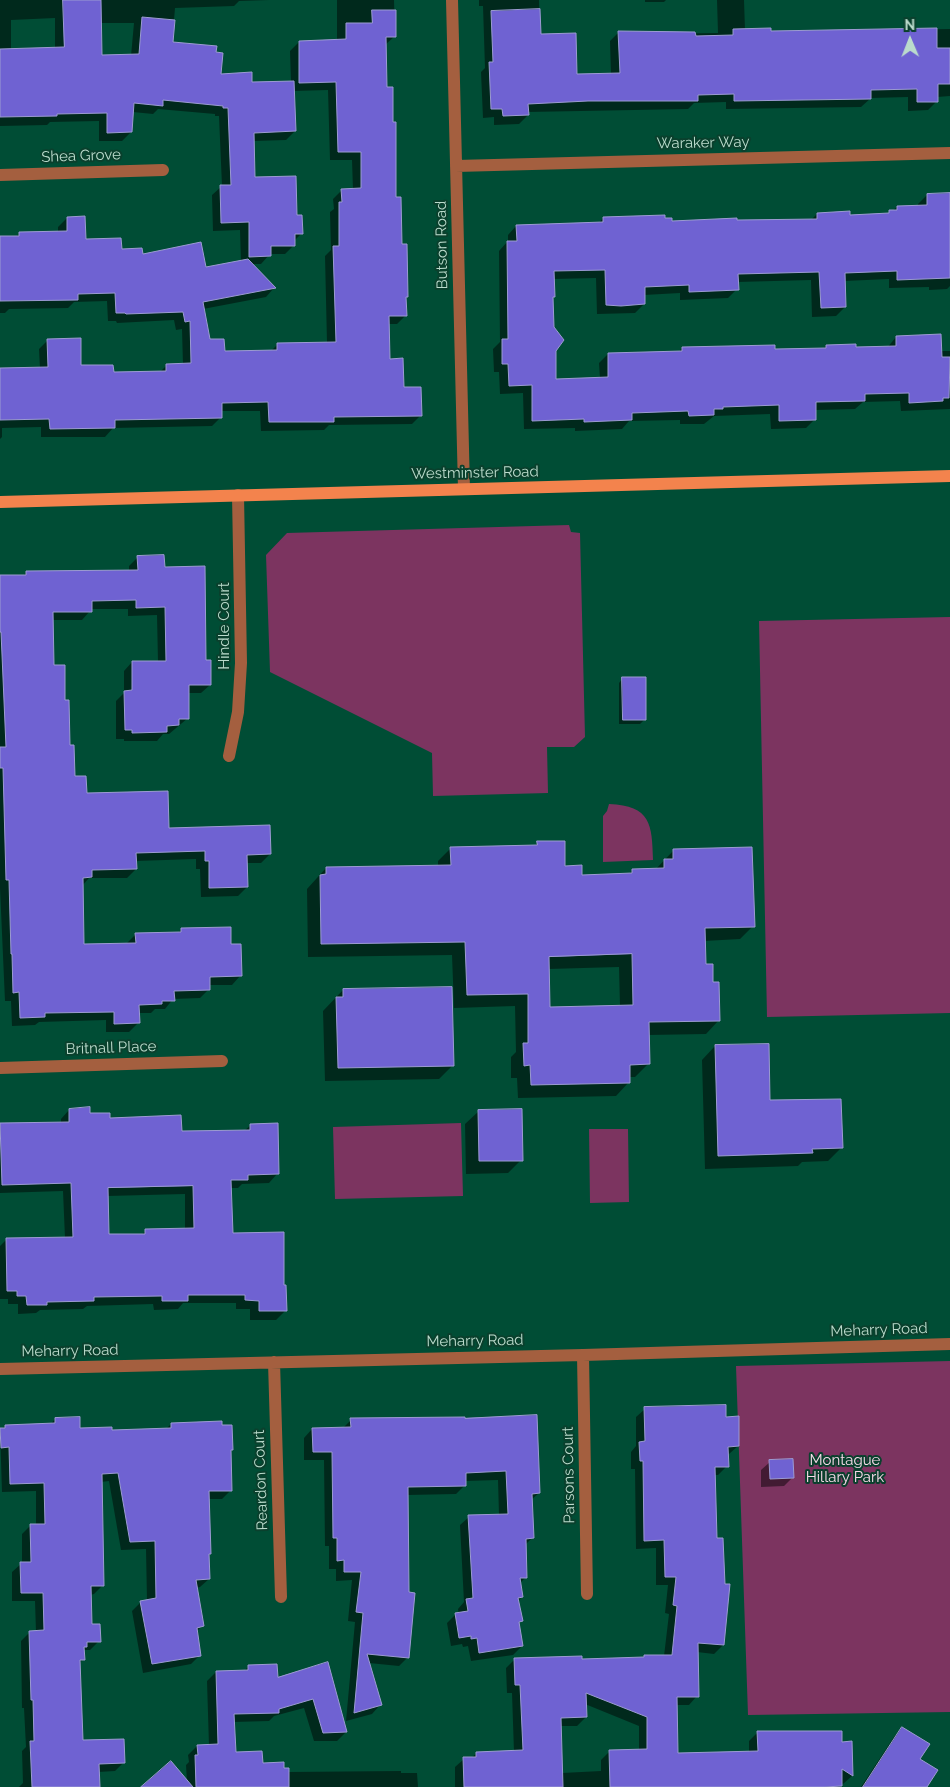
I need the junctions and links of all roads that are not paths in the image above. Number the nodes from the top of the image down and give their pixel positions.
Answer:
1 (452, 0) edge
2 (950, 153) edge
3 (456, 166) junction
4 (163, 170) dead end
5 (0, 175) edge
6 (950, 476) edge
7 (464, 489) junction
8 (238, 495) junction
9 (0, 502) edge
10 (229, 756) dead end
11 (222, 1060) dead end
12 (0, 1068) edge
13 (950, 1344) edge
14 (583, 1355) junction
15 (274, 1362) junction
16 (0, 1369) edge
17 (587, 1594) dead end
18 (281, 1597) dead end

1 - 3 street, Butson Road
2 - 3 street, Waraker Way
3 - 7 street, Butson Road
4 - 5 street, Shea Grove
6 - 7 main road, Westminster Road
7 - 8 main road, Westminster Road
8 - 9 main road, Westminster Road
8 - 10 street, Hindle Court
11 - 12 street, Britnall Place
13 - 14 street, Meharry Road
14 - 15 street, Meharry Road
14 - 17 street, Parsons Court
15 - 16 street, Meharry Road
15 - 18 street, Reardon Court

